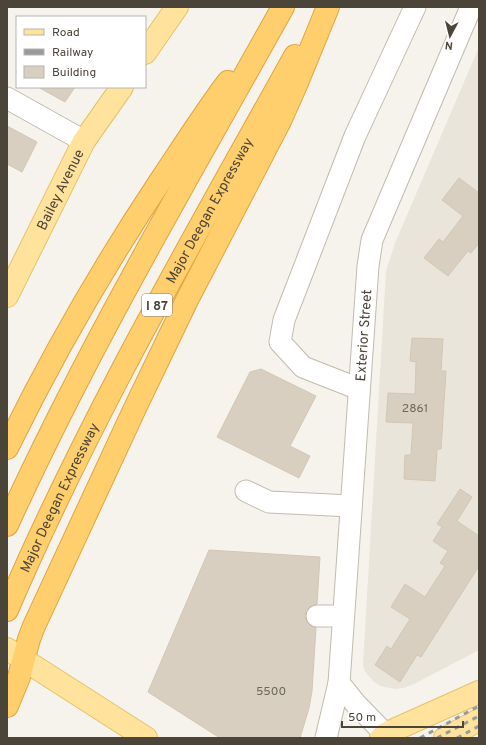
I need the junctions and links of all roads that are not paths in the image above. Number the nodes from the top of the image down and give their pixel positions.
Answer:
1 (177, 7) edge
2 (322, 7) edge
3 (328, 7) edge
4 (415, 7) edge
5 (471, 7) edge
6 (282, 8) edge
7 (146, 53) edge
8 (121, 88) edge
9 (7, 98) edge
10 (84, 141) junction
11 (7, 296) edge
12 (359, 389) junction
13 (7, 448) edge
14 (246, 491) dead end
15 (351, 506) junction
16 (7, 525) edge
17 (7, 610) edge
18 (317, 616) dead end
19 (343, 616) junction
20 (15, 654) edge
21 (338, 683) junction
22 (479, 692) edge
23 (7, 706) edge
24 (479, 720) edge
25 (385, 737) edge
26 (146, 738) edge
27 (326, 738) edge
28 (445, 738) edge

1 - 7 main road
2 - 17 highway, Major Deegan Expressway / I 87
3 - 20 highway
4 - 12 street
5 - 12 street, Exterior Street
6 - 13 highway
6 - 16 highway, I 87
8 - 10 main road, Bailey Avenue
9 - 10 street
10 - 11 main road, Bailey Avenue
12 - 15 street, Exterior Street
14 - 15 street
15 - 19 street, Exterior Street
18 - 19 street
19 - 21 street, Exterior Street
20 - 23 highway
20 - 26 main road
21 - 25 street
21 - 27 street, Exterior Street
22 - 25 main road
24 - 28 main road

